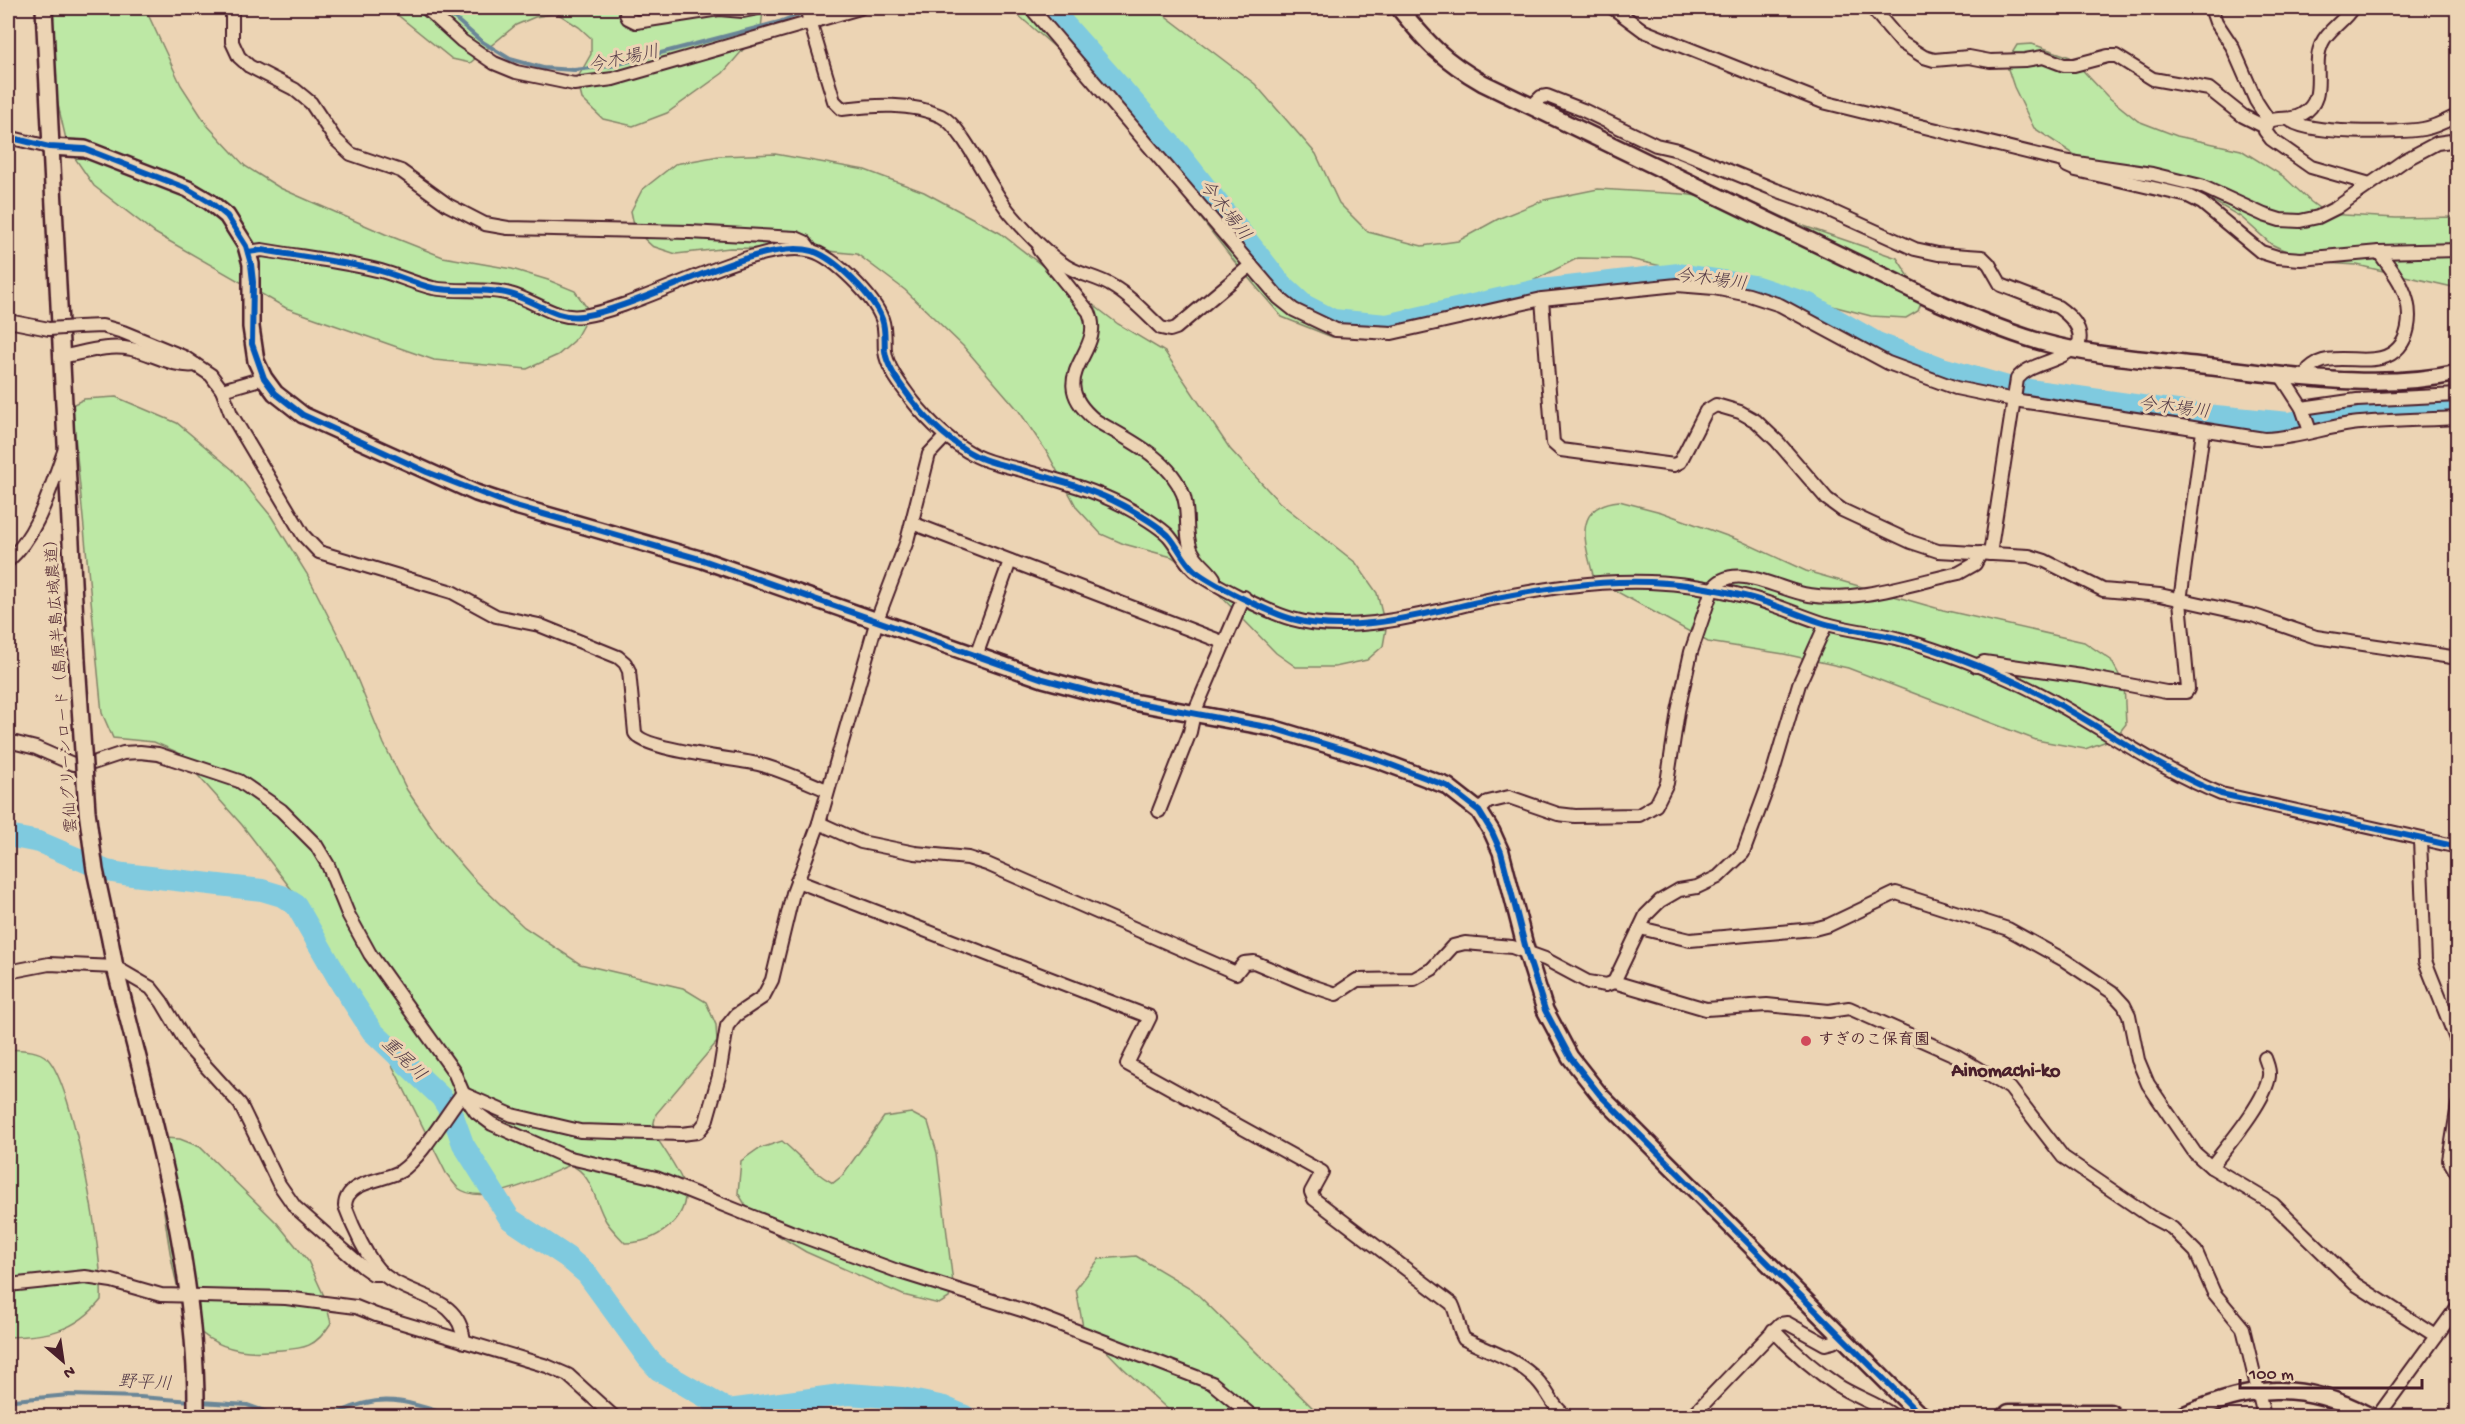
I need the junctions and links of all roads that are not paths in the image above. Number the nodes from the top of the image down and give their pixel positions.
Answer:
1 (44, 8) edge
2 (232, 8) edge
3 (426, 8) edge
4 (628, 8) edge
5 (758, 8) edge
6 (860, 8) edge
7 (1031, 8) edge
8 (1381, 8) edge
9 (1388, 8) edge
10 (1399, 8) edge
11 (1612, 8) edge
12 (1872, 8) edge
13 (2211, 8) edge
14 (2352, 8) edge
15 (808, 16) edge
16 (1531, 107) junction
17 (2457, 115) edge
18 (2289, 119) junction
19 (2267, 124) junction
20 (8, 137) edge
21 (2457, 140) edge
22 (49, 147) junction
23 (2063, 161) junction
24 (2370, 184) junction
25 (1039, 244) junction
26 (811, 250) junction
27 (2457, 250) edge
28 (248, 252) junction
29 (2379, 252) junction
30 (1251, 265) junction
31 (1542, 299) junction
32 (8, 321) edge
33 (2073, 349) junction
34 (60, 357) junction
35 (197, 365) junction
36 (2457, 373) edge
37 (2280, 374) junction
38 (2307, 377) junction
39 (264, 378) junction
40 (222, 390) junction
41 (2015, 392) junction
42 (2457, 395) edge
43 (2457, 418) edge
44 (2306, 420) junction
45 (2203, 431) junction
46 (946, 436) junction
47 (66, 445) junction
48 (912, 523) junction
49 (1985, 554) junction
50 (8, 561) edge
51 (1010, 561) junction
52 (1215, 582) junction
53 (1712, 590) junction
54 (1244, 597) junction
55 (2180, 601) junction
56 (877, 620) junction
57 (1826, 624) junction
58 (1225, 643) junction
59 (976, 656) junction
60 (2457, 658) edge
61 (1975, 667) junction
62 (1194, 713) junction
63 (8, 741) edge
64 (827, 790) junction
65 (1159, 811) dead end
66 (1479, 811) junction
67 (819, 823) junction
68 (2420, 840) junction
69 (2457, 848) edge
70 (797, 881) junction
71 (1641, 928) junction
72 (1527, 953) junction
73 (115, 967) junction
74 (8, 972) edge
75 (1614, 982) junction
76 (2457, 1044) edge
77 (2265, 1058) dead end
78 (463, 1093) junction
79 (2457, 1105) edge
80 (2211, 1167) junction
81 (2457, 1175) edge
82 (383, 1274) junction
83 (8, 1285) edge
84 (189, 1300) junction
85 (2457, 1306) edge
86 (1773, 1330) junction
87 (1841, 1336) junction
88 (2436, 1336) junction
89 (464, 1342) junction
90 (2258, 1391) junction
91 (196, 1416) edge
92 (613, 1416) edge
93 (1252, 1416) edge
94 (1566, 1416) edge
95 (1692, 1416) edge
96 (1894, 1416) edge
97 (1924, 1416) edge
98 (2010, 1416) edge
99 (2109, 1416) edge
100 (2181, 1416) edge
101 (2264, 1416) edge
102 (2370, 1416) edge
103 (2378, 1416) edge

1 - 22 street, 雲仙グリーンロード（島原半島広域農道）
2 - 26 street
3 - 15 street
4 - 5 street
6 - 15 street
7 - 30 street
8 - 9 street
10 - 16 street
11 - 23 street
12 - 19 street
13 - 19 street
14 - 18 street
15 - 25 street
16 - 33 street
16 - 33 street
17 - 18 street
18 - 19 street
19 - 24 street
20 - 22 street
21 - 24 street
22 - 28 street
22 - 34 street, 雲仙グリーンロード（島原半島広域農道）
23 - 24 street
23 - 29 street
25 - 30 street
25 - 52 street
26 - 28 street
26 - 46 street
27 - 29 street
28 - 39 street
29 - 38 street
30 - 31 street
31 - 41 street
31 - 49 street
32 - 35 street, bridge
33 - 37 street
33 - 41 street
34 - 35 street
34 - 47 street, 雲仙グリーンロード（島原半島広域農道）
35 - 40 street
36 - 38 street
37 - 38 street
37 - 44 street
39 - 40 street
39 - 56 street
40 - 64 street
41 - 45 street
41 - 49 street
42 - 44 street
43 - 44 street
44 - 45 street
45 - 55 street
46 - 48 street
46 - 52 street
47 - 50 street
47 - 73 street, 雲仙グリーンロード（島原半島広域農道）, bridge
48 - 51 street
48 - 56 street
49 - 53 street
49 - 55 street
51 - 58 street
51 - 59 street
52 - 54 street
53 - 54 street
53 - 57 street
53 - 66 street
54 - 58 street
55 - 60 street
55 - 61 street
56 - 59 street
56 - 64 street
57 - 61 street
57 - 71 street
58 - 62 street
59 - 62 street
61 - 68 street
62 - 65 street
62 - 66 street
63 - 78 street
64 - 67 street
66 - 72 street
67 - 70 street
67 - 72 street
68 - 69 street
68 - 76 street
70 - 78 street
70 - 94 street
71 - 75 street
71 - 80 street
72 - 75 street
72 - 87 street
73 - 74 street
73 - 82 street
73 - 84 street, 雲仙グリーンロード（島原半島広域農道）
75 - 90 street
77 - 80 street
78 - 82 street
78 - 93 street
79 - 81 street
80 - 88 street
82 - 89 street
83 - 84 street
84 - 89 street
84 - 91 street, 雲仙グリーンロード（島原半島広域農道）
85 - 88 street
86 - 87 street
86 - 95 street
86 - 96 street
87 - 97 street
88 - 103 street
89 - 92 street
90 - 100 street
90 - 101 street
90 - 102 street
98 - 99 highway

